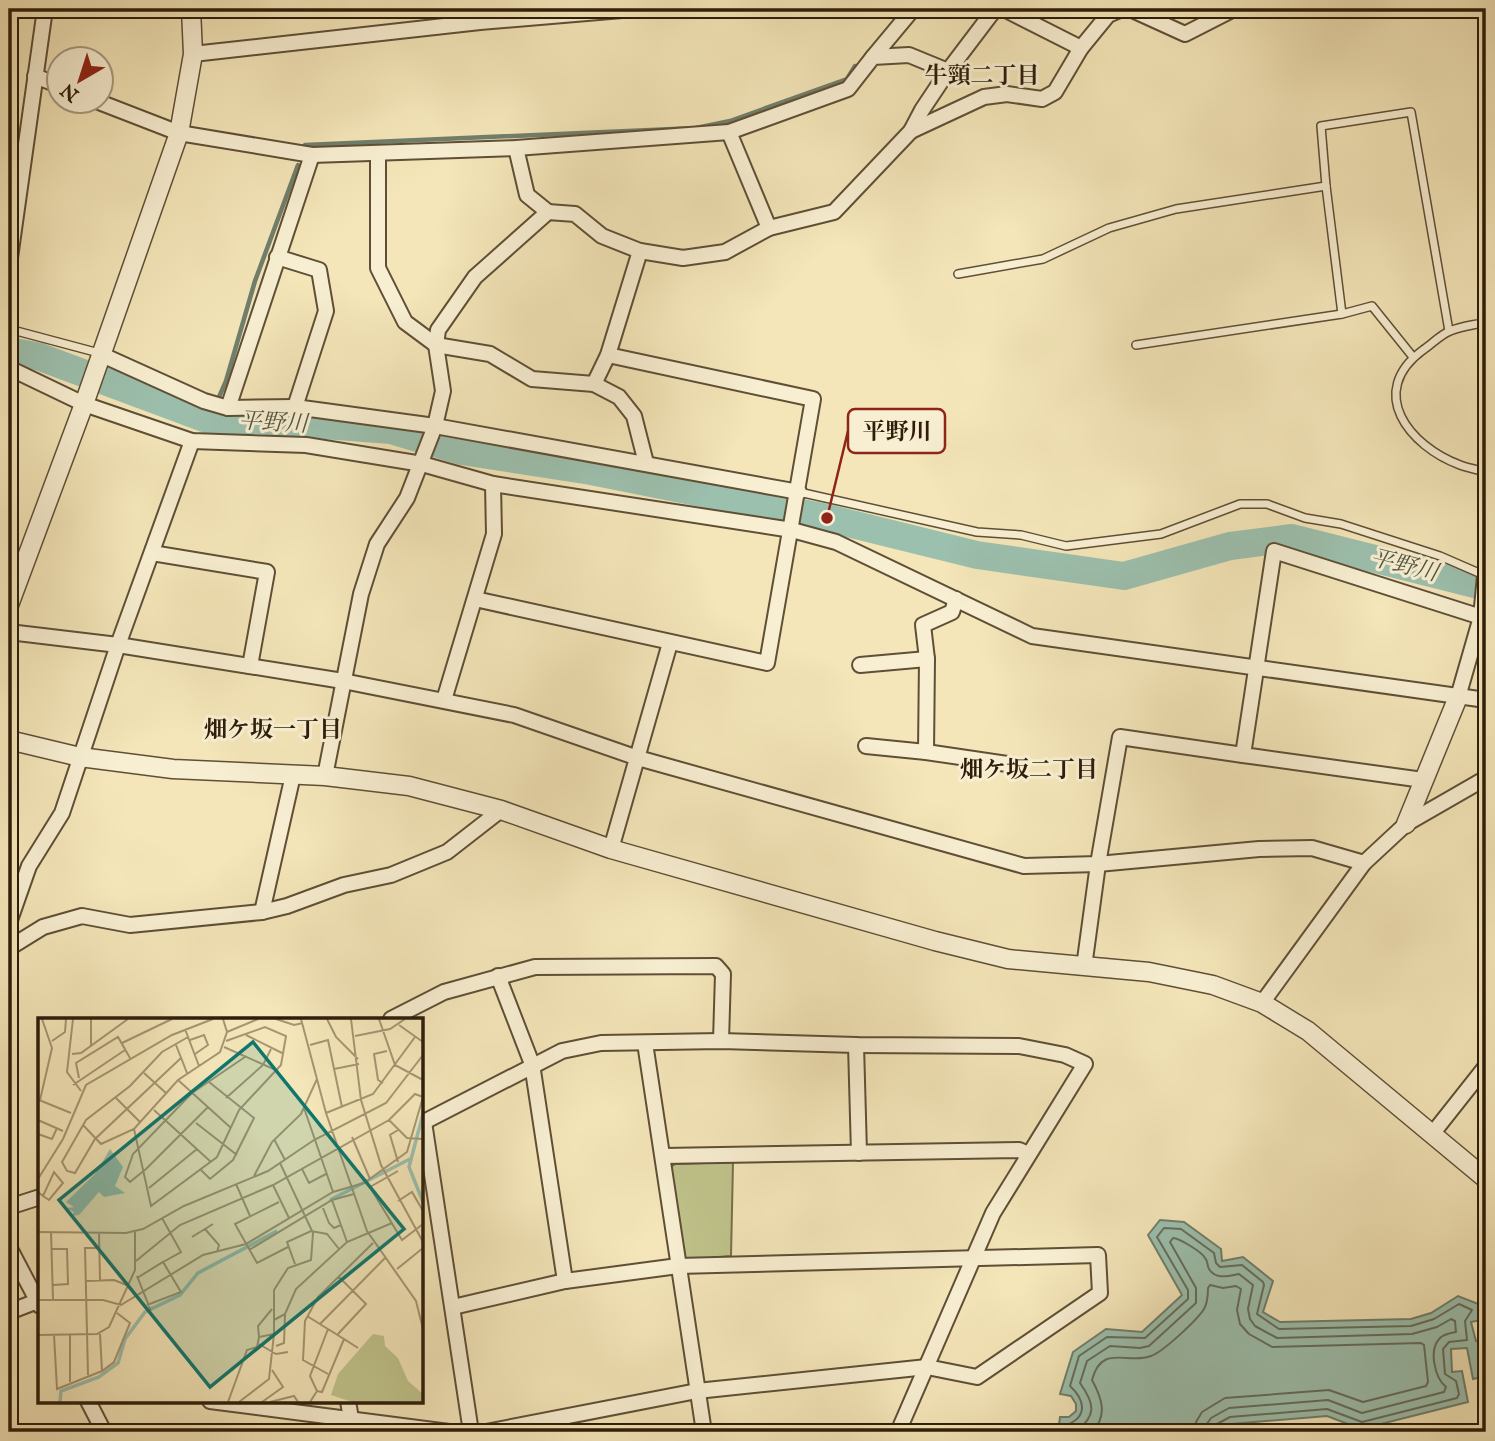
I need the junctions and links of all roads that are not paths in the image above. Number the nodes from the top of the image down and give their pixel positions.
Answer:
1 (45, 9) edge
2 (191, 9) edge
3 (634, 9) edge
4 (913, 9) edge
5 (995, 9) edge
6 (1004, 9) edge
7 (1122, 9) edge
8 (1130, 9) edge
9 (1234, 9) edge
10 (1107, 12) edge
11 (480, 15) edge
12 (1081, 48) junction
13 (193, 54) junction
14 (873, 57) junction
15 (948, 72) junction
16 (35, 76) junction
17 (46, 80) edge
18 (116, 109) edge
19 (911, 131) junction
20 (729, 132) junction
21 (179, 133) junction
22 (516, 148) junction
23 (378, 154) junction
24 (312, 155) junction
25 (1326, 186) junction
26 (548, 212) junction
27 (769, 228) junction
28 (640, 251) junction
29 (277, 257) junction
30 (9, 265) edge
31 (958, 274) dead end
32 (1342, 314) junction
33 (1486, 322) edge
34 (9, 329) edge
35 (1449, 331) junction
36 (436, 345) junction
37 (1136, 345) dead end
38 (608, 355) junction
39 (99, 357) junction
40 (1413, 357) junction
41 (9, 368) edge
42 (594, 384) junction
43 (85, 400) junction
44 (295, 407) junction
45 (228, 408) junction
46 (435, 426) junction
47 (192, 441) junction
48 (646, 463) junction
49 (422, 464) junction
50 (1486, 472) edge
51 (493, 484) junction
52 (799, 492) junction
53 (792, 530) junction
54 (152, 553) junction
55 (1486, 570) edge
56 (1486, 576) edge
57 (475, 599) junction
58 (956, 599) junction
59 (9, 605) edge
60 (1481, 617) junction
61 (9, 632) edge
62 (670, 643) junction
63 (118, 645) junction
64 (927, 659) junction
65 (860, 665) dead end
66 (250, 666) junction
67 (1257, 668) junction
68 (343, 681) junction
69 (1458, 697) junction
70 (444, 700) junction
71 (1486, 700) edge
72 (9, 740) edge
73 (866, 746) dead end
74 (926, 752) junction
75 (1243, 755) junction
76 (80, 757) junction
77 (638, 758) junction
78 (1014, 765) dead end
79 (293, 775) junction
80 (325, 776) junction
81 (1486, 778) edge
82 (1423, 780) junction
83 (501, 810) junction
84 (1406, 824) junction
85 (611, 849) junction
86 (1364, 863) junction
87 (1098, 864) junction
88 (262, 912) junction
89 (9, 923) edge
90 (9, 948) edge
91 (1084, 967) junction
92 (498, 976) junction
93 (1262, 1003) junction
94 (393, 1018) edge
95 (721, 1041) junction
96 (645, 1043) junction
97 (856, 1045) junction
98 (532, 1064) junction
99 (1486, 1066) edge
100 (424, 1121) edge
101 (424, 1128) edge
102 (1433, 1133) junction
103 (859, 1153) junction
104 (1028, 1154) junction
105 (663, 1156) junction
106 (1486, 1179) edge
107 (38, 1198) edge
108 (9, 1207) edge
109 (9, 1247) edge
110 (974, 1257) junction
111 (678, 1266) junction
112 (565, 1281) junction
113 (38, 1300) edge
114 (38, 1302) edge
115 (453, 1307) junction
116 (9, 1312) edge
117 (927, 1367) junction
118 (697, 1391) junction
119 (94, 1402) edge
120 (218, 1402) edge
121 (348, 1402) edge
122 (351, 1419) junction
123 (392, 1429) edge
124 (104, 1432) edge
125 (449, 1432) edge
126 (471, 1432) edge
127 (486, 1432) edge
128 (704, 1432) edge
129 (898, 1432) edge

1 - 16 street
2 - 13 street
3 - 11 street
4 - 14 street
5 - 15 street
6 - 12 street
7 - 10 street
8 - 9 street
10 - 12 street
11 - 13 street
12 - 19 street
13 - 21 street
14 - 15 street
14 - 20 street
15 - 19 street
16 - 17 street
16 - 30 street
18 - 21 street
19 - 27 street
20 - 22 street
20 - 27 street
21 - 24 street
21 - 39 street
22 - 23 street
22 - 26 street
23 - 24 street
23 - 36 street
24 - 29 street
25 - 31 lane
25 - 32 lane
25 - 35 lane
26 - 28 street
26 - 36 street
27 - 28 street
28 - 38 street
29 - 44 street
29 - 45 street
32 - 37 lane
32 - 40 lane
33 - 35 lane
34 - 39 lane
35 - 40 lane
36 - 42 street
36 - 46 street
38 - 42 street
38 - 52 street
39 - 43 street
39 - 45 street
40 - 50 lane
41 - 43 street
42 - 48 street
43 - 47 street
43 - 59 street
44 - 45 street
44 - 46 street
46 - 48 street
46 - 49 street
47 - 49 street
47 - 54 street
48 - 52 street
49 - 51 street
49 - 68 street
51 - 53 street
51 - 57 street
52 - 53 street
52 - 56 lane
53 - 58 street
53 - 62 street
54 - 63 street
54 - 66 street
55 - 56 lane
56 - 60 street
57 - 62 street
57 - 70 street
58 - 64 street
58 - 67 street
60 - 67 street
60 - 69 street
61 - 63 street
62 - 77 street
63 - 66 street
63 - 76 street
64 - 65 street
64 - 74 street
66 - 68 street
67 - 69 street
67 - 75 street
68 - 70 street
68 - 80 street
69 - 71 street
69 - 82 street
70 - 77 street
72 - 76 street
73 - 74 street
74 - 78 street
75 - 82 street
75 - 87 street
76 - 79 street
76 - 89 street
77 - 85 street
77 - 87 street
79 - 80 street
79 - 88 street
80 - 83 street
81 - 84 street
82 - 84 street
83 - 85 street
83 - 88 street
84 - 86 street
85 - 91 street
86 - 87 street
86 - 93 street
87 - 91 street
88 - 90 street
91 - 93 street
92 - 94 street
92 - 95 street
92 - 98 street
93 - 102 street
95 - 96 street
95 - 97 street
96 - 98 street
96 - 105 street
97 - 103 street
97 - 104 street
98 - 100 street
98 - 112 street
99 - 102 street
101 - 115 street
102 - 106 street
103 - 104 street
103 - 105 street
104 - 110 street
105 - 111 street
107 - 108 street
109 - 113 street
110 - 111 street
110 - 117 street
110 - 117 street
111 - 112 street
111 - 118 street
112 - 115 street
114 - 116 street
115 - 126 street
117 - 118 street
117 - 129 street
118 - 127 street
118 - 128 street
119 - 124 street
120 - 122 street
121 - 122 street
122 - 123 street
123 - 125 street

